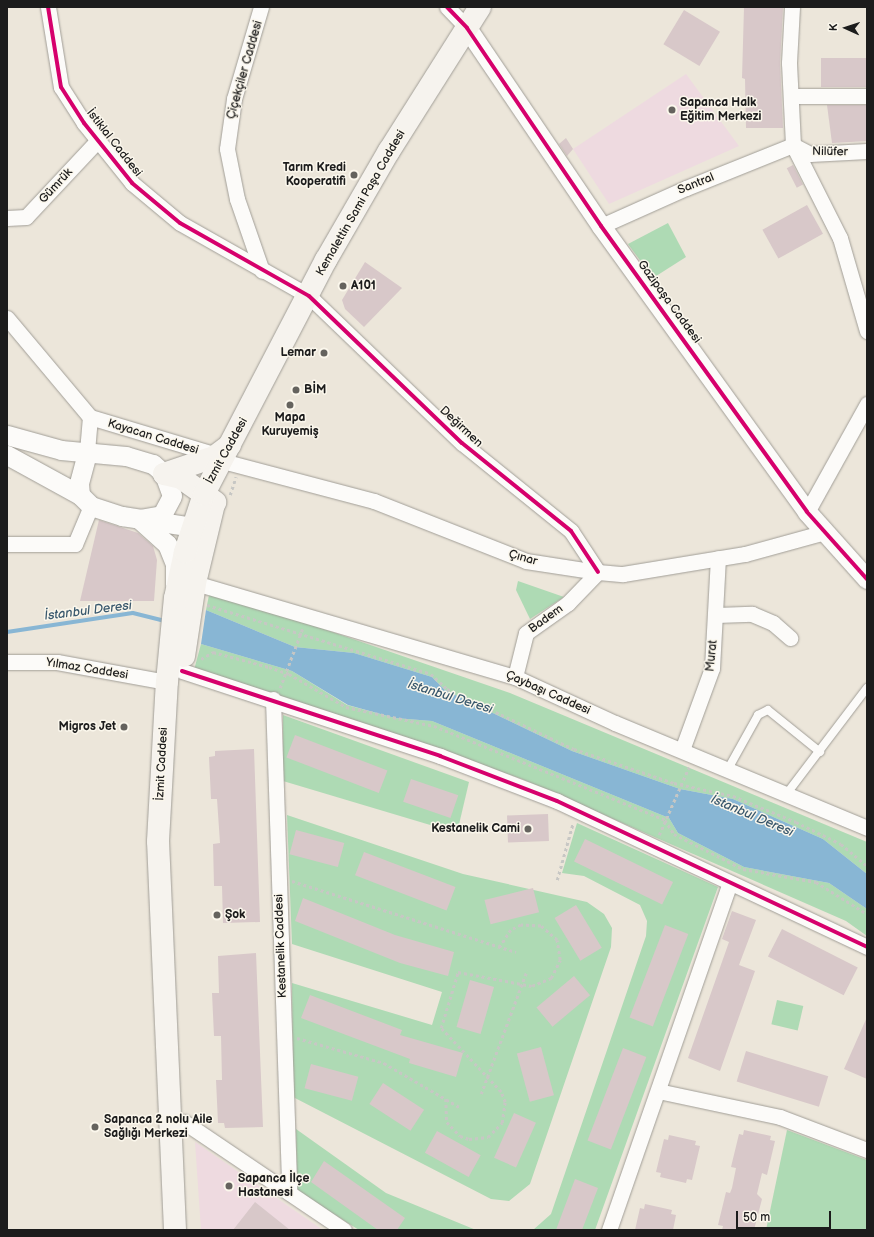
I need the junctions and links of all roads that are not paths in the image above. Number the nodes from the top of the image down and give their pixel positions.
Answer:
1 (48, 7) edge
2 (261, 7) edge
3 (448, 7) edge
4 (480, 7) edge
5 (792, 7) edge
6 (466, 28) junction
7 (791, 96) junction
8 (867, 96) edge
9 (98, 140) junction
10 (793, 145) junction
11 (867, 152) edge
12 (7, 218) edge
13 (601, 226) junction
14 (262, 271) junction
15 (309, 296) junction
16 (7, 318) edge
17 (867, 331) edge
18 (252, 406) joint
19 (866, 409) edge
20 (90, 417) junction
21 (7, 435) edge
22 (87, 453) junction
23 (227, 454) junction
24 (7, 455) edge
25 (164, 474) junction
26 (85, 500) junction
27 (205, 511) junction
28 (807, 512) junction
29 (140, 519) junction
30 (824, 532) junction
31 (7, 544) edge
32 (718, 558) junction
33 (598, 572) junction
34 (867, 579) edge
35 (191, 596) junction
36 (716, 615) junction
37 (790, 638) dead end
38 (7, 662) edge
39 (180, 664) junction
40 (515, 677) junction
41 (867, 688) edge
42 (273, 699) junction
43 (682, 750) junction
44 (820, 752) junction
45 (728, 769) junction
46 (788, 792) junction
47 (867, 828) edge
48 (730, 884) junction
49 (867, 947) edge
50 (658, 1091) junction
51 (184, 1122) junction
52 (867, 1150) edge
53 (288, 1193) junction
54 (175, 1230) edge
55 (190, 1230) edge
56 (344, 1230) edge
57 (609, 1230) edge

1 - 9 street, İstiklal Caddesi
2 - 14 street, Çiçekçiler Caddesi
3 - 6 street
4 - 6 main road, Kemalettin Sami Paşa Caddesi
5 - 7 street
6 - 13 street, Gazipaşa Caddesi
6 - 15 main road, Kemalettin Sami Paşa Caddesi
7 - 8 street
7 - 10 street
9 - 12 street, Gümrük
9 - 14 street, İstiklal Caddesi
10 - 11 street, Nilüfer
10 - 13 street, Santral
10 - 17 street
13 - 28 street, Gazipaşa Caddesi
14 - 15 street, İstiklal Caddesi
15 - 18 main road, Kemalettin Sami Paşa Caddesi
15 - 33 street, Değirmen
16 - 20 street
18 - 23 main road, İzmit Caddesi
19 - 28 street
20 - 22 street, Kayacan Caddesi
20 - 23 street, Kayacan Caddesi
21 - 22 street
22 - 25 street
22 - 26 street
23 - 25 main road
23 - 27 main road, İzmit Caddesi
23 - 33 street, Çınar
24 - 26 street
25 - 27 main road
25 - 29 street
26 - 29 street
26 - 31 street
27 - 29 street
27 - 35 main road, İzmit Caddesi
28 - 30 street, Gazipaşa Caddesi
29 - 35 street
30 - 32 street, Çınar
30 - 34 street, Gazipaşa Caddesi
32 - 33 street, Çınar
32 - 36 street, Murat
33 - 40 street, Badem
35 - 39 main road, İzmit Caddesi
35 - 40 street, Çaybaşı Caddesi
36 - 37 street
36 - 43 street, Murat
38 - 39 street, Yılmaz Caddesi
39 - 42 street, Yılmaz Caddesi
39 - 51 main road, İzmit Caddesi
39 - 54 main road, İzmit Caddesi
40 - 43 street, Çaybaşı Caddesi
41 - 44 lane
42 - 48 street, Yılmaz Caddesi
42 - 53 street, Kestanelik Caddesi
43 - 45 street, Çaybaşı Caddesi
44 - 45 lane
44 - 46 lane
45 - 46 street, Çaybaşı Caddesi
46 - 47 street, Çaybaşı Caddesi
48 - 49 street, Yılmaz Caddesi
48 - 50 street
50 - 52 street
50 - 57 street
51 - 53 street
51 - 55 main road, İzmit Caddesi
53 - 56 street

